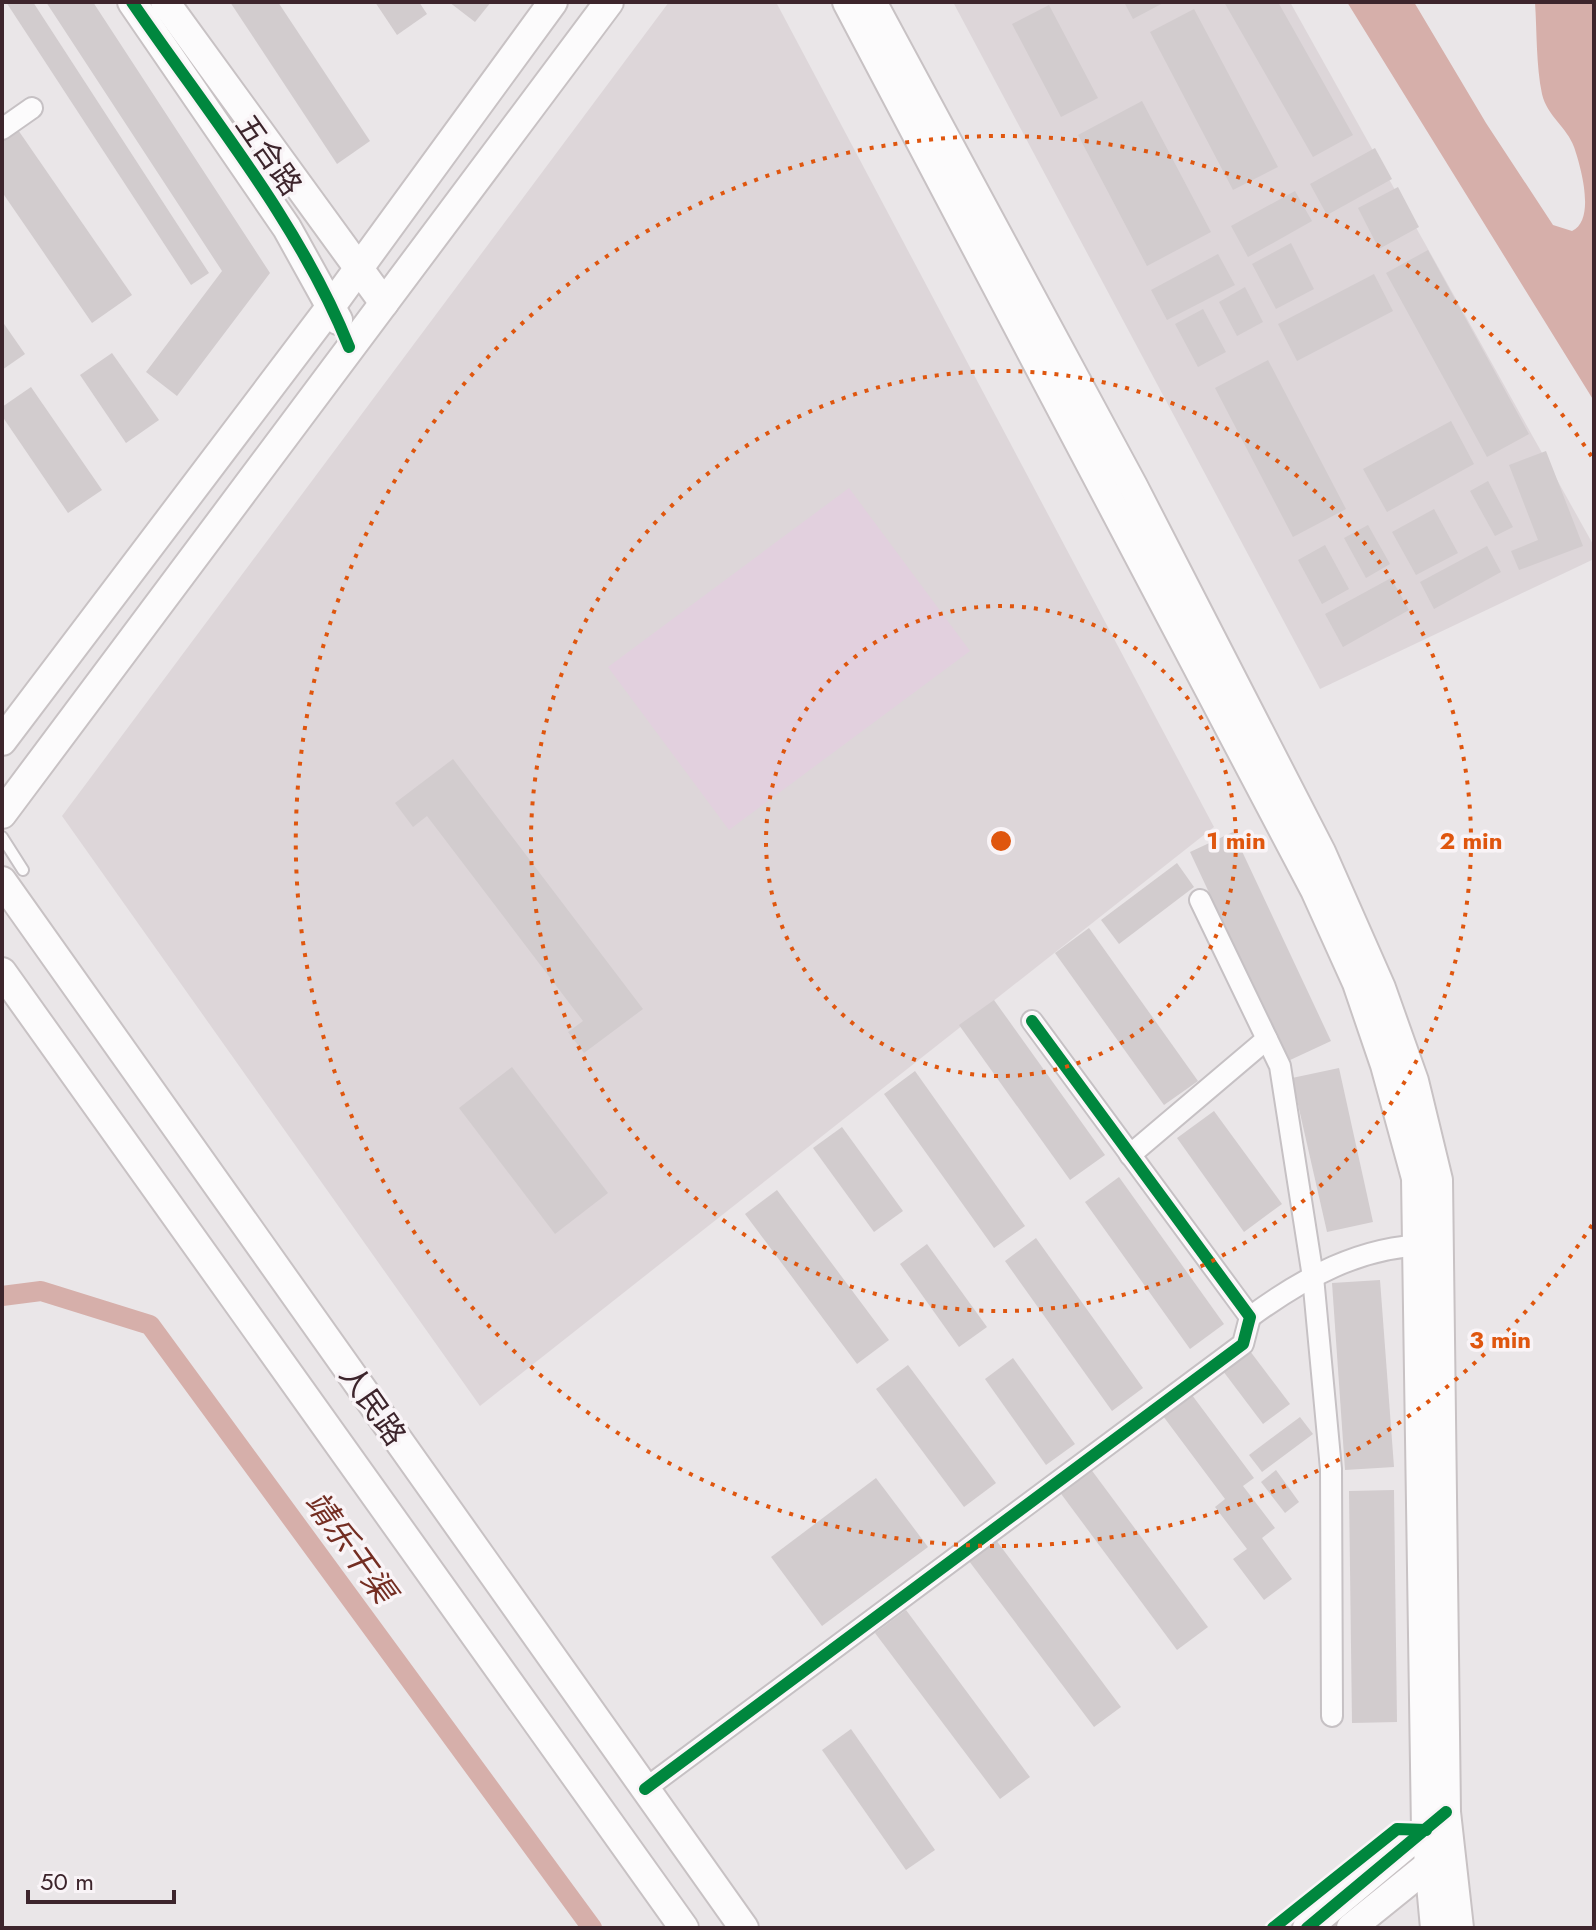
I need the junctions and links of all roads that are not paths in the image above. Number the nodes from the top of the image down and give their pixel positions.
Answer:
1 (132, 2) edge
2 (165, 2) edge
3 (553, 2) edge
4 (609, 2) edge
5 (847, 2) edge
6 (872, 2) edge
7 (32, 108) dead end
8 (2, 129) edge
9 (358, 266) junction
10 (384, 303) junction
11 (332, 305) junction
12 (349, 347) junction
13 (2, 741) edge
14 (2, 814) edge
15 (2, 837) edge
16 (12, 876) edge
17 (1200, 900) dead end
18 (2, 972) edge
19 (1032, 1021) dead end
20 (1267, 1039) junction
21 (1130, 1155) junction
22 (1429, 1245) junction
23 (1313, 1277) junction
24 (1250, 1317) junction
25 (1332, 1716) dead end
26 (645, 1789) junction
27 (1436, 1821) junction
28 (1438, 1857) junction
29 (684, 1928) edge
30 (744, 1928) edge
31 (1307, 1928) edge
32 (1351, 1928) edge
33 (1435, 1928) edge
34 (1459, 1928) edge

1 - 11 main road, 五合路
2 - 9 main road, 五合路
3 - 9 main road
4 - 10 main road
5 - 22 main road
6 - 22 main road
7 - 8 street
9 - 10 main road, 五合路
9 - 11 main road
10 - 12 main road
11 - 12 main road, 五合路
11 - 13 main road
12 - 14 main road
15 - 16 lane
16 - 26 main road, 人民路
17 - 20 street
18 - 29 main road, 人民路
19 - 21 street
20 - 21 street
20 - 23 street
21 - 24 street
22 - 23 street
22 - 27 main road
23 - 24 street
23 - 25 street
24 - 26 street
26 - 30 main road, 人民路
27 - 28 main road
27 - 31 main road
28 - 32 main road
28 - 33 main road
28 - 34 main road

